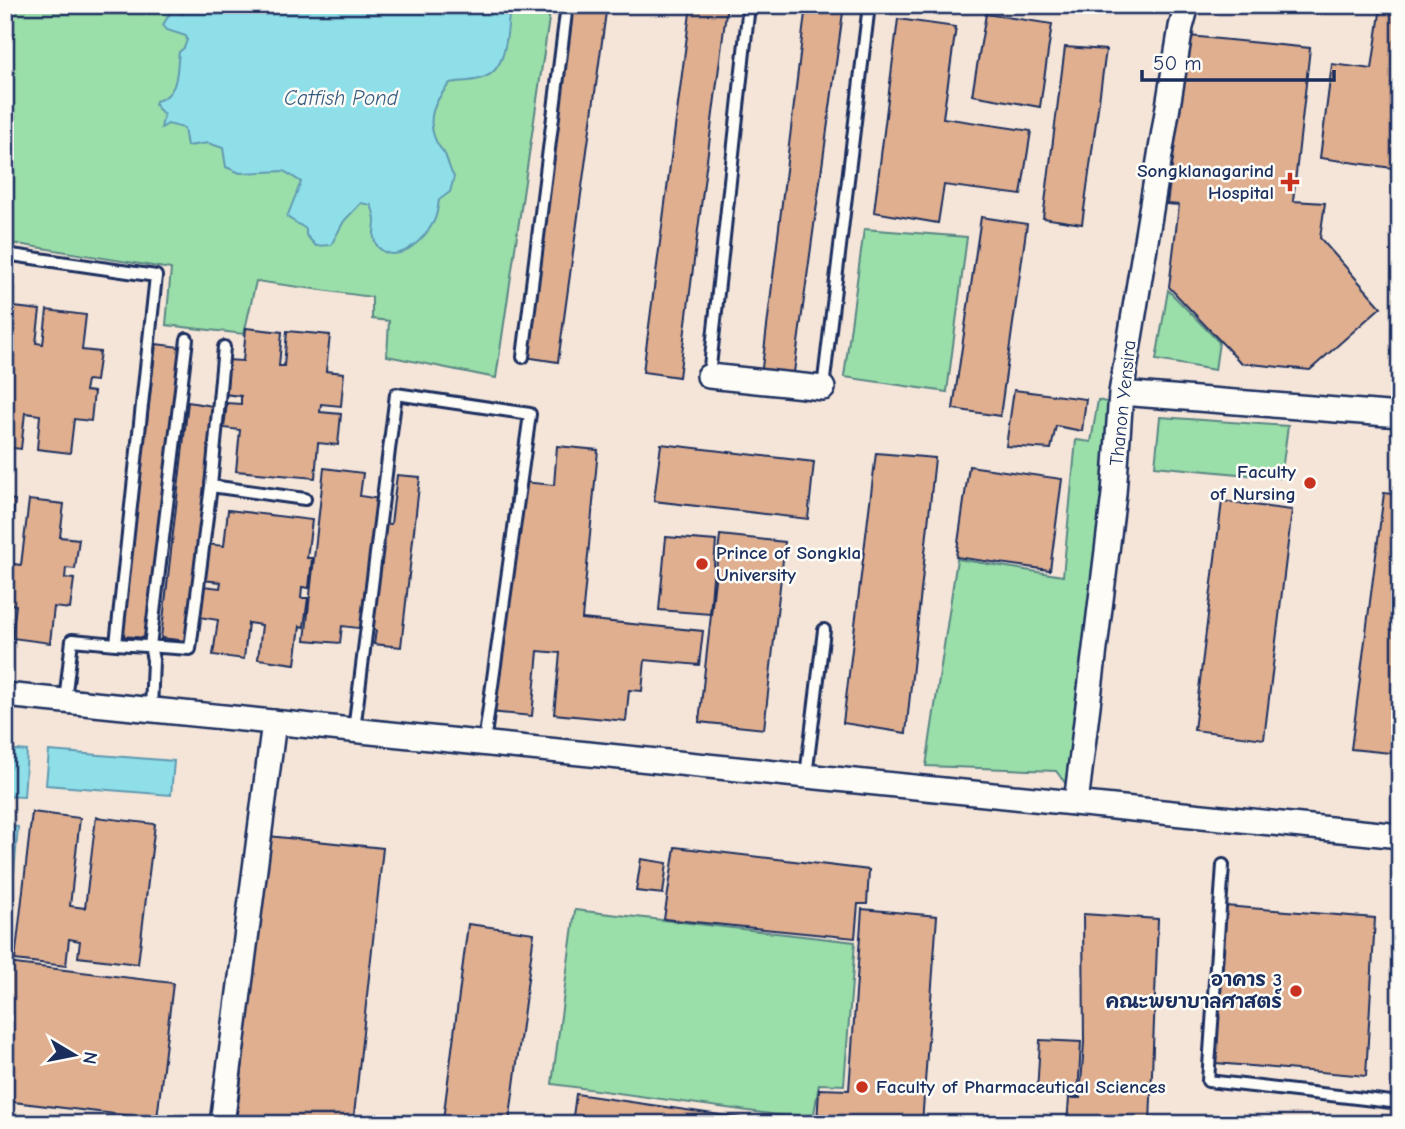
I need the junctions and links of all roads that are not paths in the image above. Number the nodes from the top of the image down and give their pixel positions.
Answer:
1 (567, 5) edge
2 (749, 5) edge
3 (869, 5) edge
4 (1187, 5) edge
5 (5, 254) edge
6 (187, 339) dead end
7 (224, 347) dead end
8 (523, 357) dead end
9 (709, 376) joint
10 (823, 387) joint
11 (1121, 393) junction
12 (1400, 415) edge
13 (211, 486) junction
14 (305, 499) dead end
15 (824, 630) dead end
16 (116, 644) junction
17 (150, 646) junction
18 (5, 695) edge
19 (65, 701) junction
20 (151, 710) junction
21 (274, 722) junction
22 (354, 730) junction
23 (484, 743) junction
24 (806, 776) junction
25 (1076, 803) junction
26 (1400, 836) edge
27 (1223, 865) dead end
28 (1400, 1103) edge
29 (222, 1124) edge

1 - 8 lane
2 - 9 lane
3 - 10 lane
4 - 11 street, Thanon Yensira
5 - 16 lane
6 - 17 lane
7 - 13 lane
9 - 10 street
11 - 12 street
11 - 25 street, Thanon Yensira
13 - 14 lane
13 - 17 lane
15 - 24 lane
16 - 17 lane
16 - 19 lane
17 - 20 lane
18 - 19 street
19 - 20 street
20 - 21 street
21 - 22 street
21 - 29 street
22 - 23 street
22 - 23 lane
23 - 24 street
24 - 25 street
25 - 26 street
27 - 28 lane

